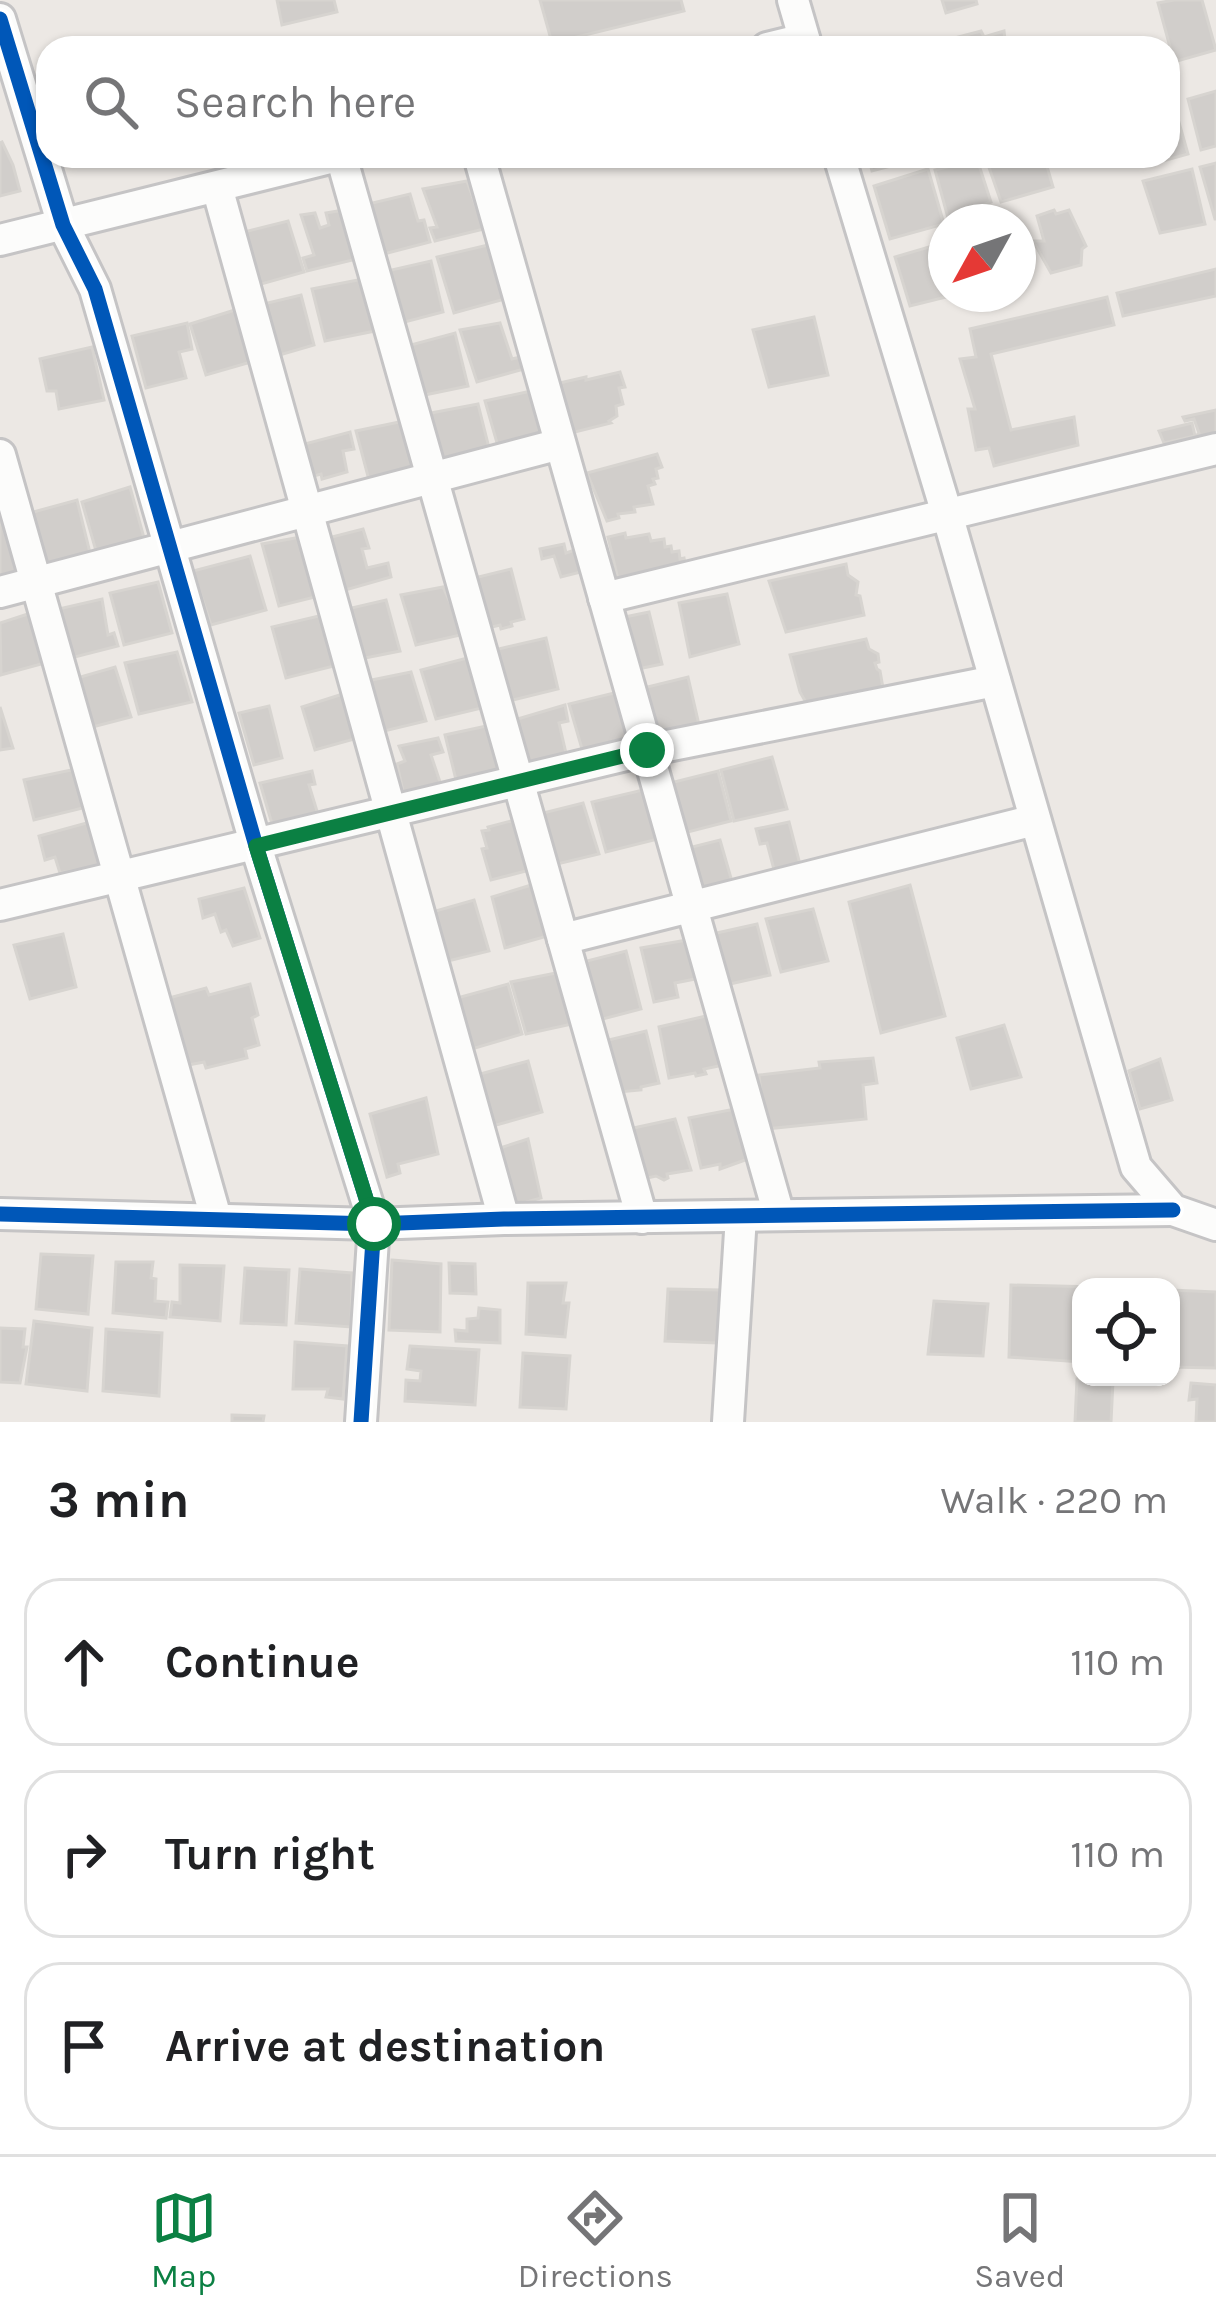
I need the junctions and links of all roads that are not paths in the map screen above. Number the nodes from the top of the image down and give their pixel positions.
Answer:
1 (793, 0) edge
2 (0, 19) edge
3 (803, 36) edge
4 (36, 135) edge
5 (46, 168) edge
6 (292, 168) edge
7 (343, 168) edge
8 (482, 168) edge
9 (843, 168) edge
10 (217, 187) junction
11 (64, 225) junction
12 (0, 240) edge
13 (560, 443) junction
14 (1216, 449) edge
15 (0, 455) edge
16 (431, 478) junction
17 (307, 511) junction
18 (947, 514) junction
19 (171, 547) junction
20 (36, 582) junction
21 (0, 592) edge
22 (604, 598) junction
23 (995, 681) junction
24 (647, 750) junction
25 (518, 782) junction
26 (391, 812) junction
27 (1035, 820) junction
28 (256, 846) junction
29 (119, 877) junction
30 (0, 905) edge
31 (692, 907) junction
32 (562, 939) junction
33 (1173, 1210) junction
34 (0, 1214) edge
35 (779, 1215) junction
36 (741, 1216) junction
37 (216, 1218) junction
38 (642, 1218) junction
39 (504, 1220) junction
40 (374, 1224) junction
41 (1216, 1225) edge
42 (361, 1422) edge
43 (728, 1422) edge

1 - 3 street
2 - 4 street
5 - 11 street
6 - 10 street
7 - 16 street
8 - 13 street
9 - 18 street
10 - 11 street
10 - 17 street
11 - 12 street
11 - 19 street
13 - 16 street
13 - 22 street
14 - 18 street
15 - 20 street
16 - 17 street
16 - 25 street
17 - 19 street
17 - 26 street
18 - 22 street
18 - 23 street
19 - 20 street
19 - 28 street
20 - 21 street
20 - 29 street
22 - 24 street
23 - 24 street
23 - 27 street
24 - 25 street
24 - 31 street
25 - 26 street
25 - 32 street
26 - 28 street
26 - 39 street
27 - 31 street
27 - 33 street
28 - 29 street
28 - 40 street
29 - 30 street
29 - 37 street
31 - 32 street
31 - 35 street
32 - 38 street
33 - 35 street
33 - 41 street
34 - 37 street
35 - 36 street
36 - 38 street
36 - 43 street
37 - 40 street
38 - 39 street
39 - 40 street
40 - 42 street

